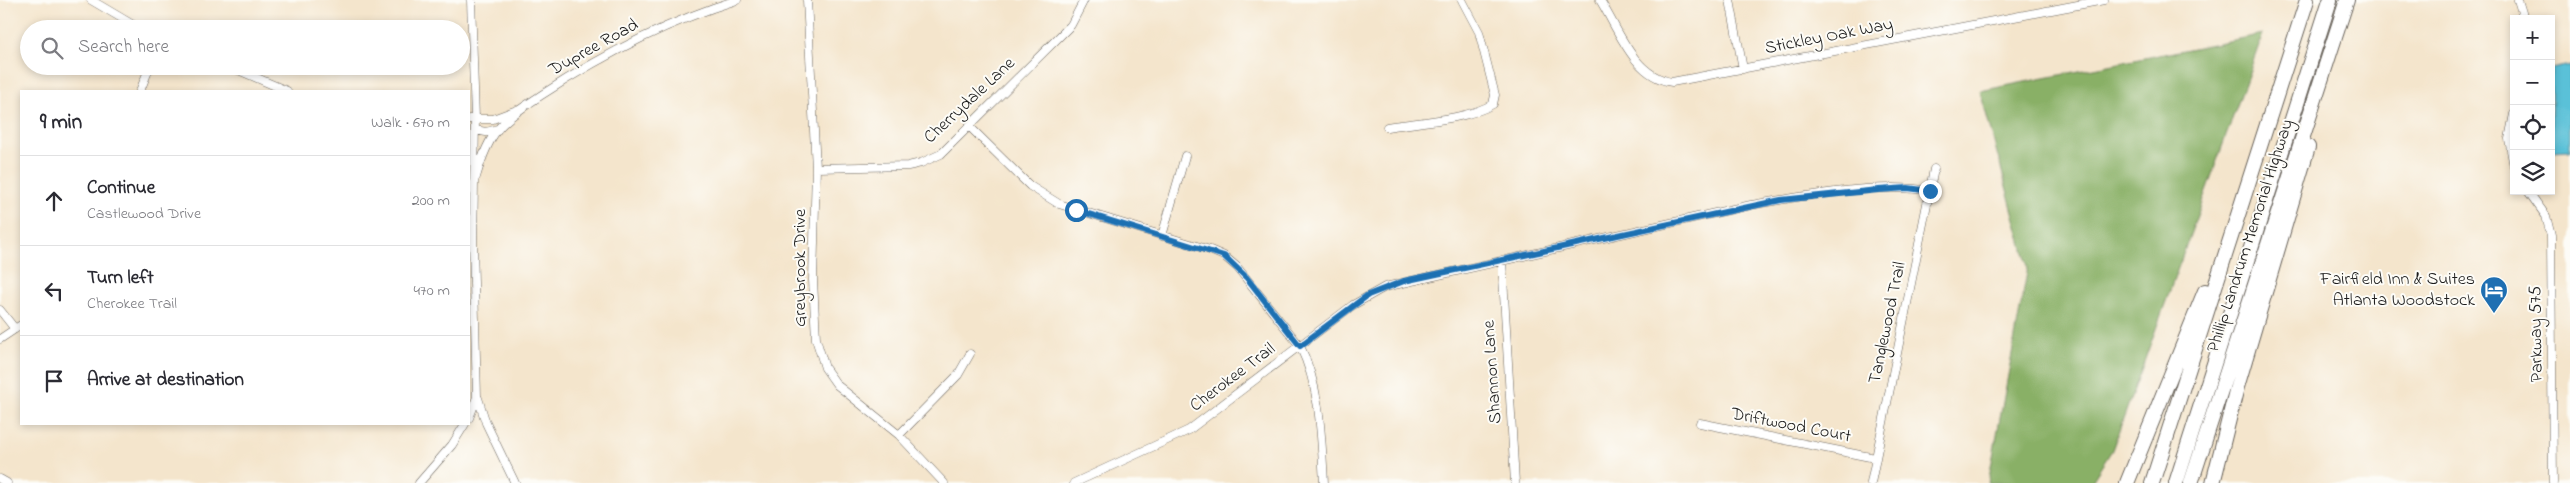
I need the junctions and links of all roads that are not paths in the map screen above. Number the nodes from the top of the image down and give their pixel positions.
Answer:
1 (91, 0) edge
2 (471, 0) edge
3 (737, 0) edge
4 (807, 0) edge
5 (1084, 0) edge
6 (1462, 0) edge
7 (1600, 0) edge
8 (1730, 0) edge
9 (2104, 0) edge
10 (2306, 0) edge
11 (2330, 0) edge
12 (2347, 0) edge
13 (2518, 0) edge
14 (2523, 15) edge
15 (125, 20) edge
16 (1743, 69) junction
17 (2324, 70) junction
18 (146, 75) edge
19 (250, 75) edge
20 (140, 90) edge
21 (285, 90) edge
22 (525, 107) junction
23 (472, 119) edge
24 (969, 126) junction
25 (1387, 127) dead end
26 (498, 129) junction
27 (475, 130) junction
28 (1185, 156) dead end
29 (816, 168) junction
30 (1934, 169) dead end
31 (473, 183) junction
32 (2247, 186) junction
33 (1930, 191) junction
34 (2531, 195) edge
35 (1162, 236) junction
36 (1502, 260) junction
37 (0, 310) edge
38 (18, 327) edge
39 (0, 339) edge
40 (1300, 346) junction
41 (970, 354) dead end
42 (477, 397) junction
43 (470, 415) edge
44 (1700, 423) dead end
45 (464, 425) edge
46 (899, 434) junction
47 (1876, 458) junction
48 (0, 479) edge
49 (7, 483) edge
50 (419, 483) edge
51 (515, 483) edge
52 (944, 483) edge
53 (1074, 483) edge
54 (1324, 483) edge
55 (1515, 483) edge
56 (1871, 483) edge
57 (2127, 483) edge
58 (2152, 483) edge
59 (2176, 483) edge
60 (2191, 483) edge
61 (2213, 483) edge
62 (2553, 483) edge

1 - 15 street
2 - 23 street
3 - 22 street, Dupree Road
4 - 29 street, Greybrook Drive
5 - 24 street, Cherrydale Lane
6 - 25 street
7 - 16 street, Stickley Oak Way
8 - 16 street
9 - 16 street, Stickley Oak Way
10 - 32 highway, Phillip Landrum Memorial Highway
11 - 59 highway
12 - 17 highway, Phillip Landrum Memorial Highway
13 - 14 street
17 - 60 highway, Phillip Landrum Memorial Highway
17 - 61 highway
18 - 20 street
19 - 21 street
22 - 23 street, Dupree Road
22 - 26 street, Dupree Road
23 - 27 street
24 - 29 street, Cherrydale Lane
24 - 35 street
26 - 27 street
26 - 31 street, Dupree Road
27 - 31 street
28 - 35 street
29 - 46 street, Greybrook Drive
30 - 33 street, Tanglewood Trail
31 - 42 street
32 - 57 highway
32 - 58 highway, Phillip Landrum Memorial Highway
33 - 36 street, Cherokee Trail
33 - 47 street, Tanglewood Trail
34 - 62 street, Parkway 575
35 - 40 street
36 - 40 street, Cherokee Trail
36 - 55 street, Shannon Lane
37 - 38 street
38 - 39 street
40 - 53 street, Cherokee Trail
40 - 54 street
41 - 46 street
42 - 43 street
42 - 51 street
44 - 47 street, Driftwood Court
45 - 50 street
46 - 52 street, Greybrook Drive
47 - 56 street, Tanglewood Trail
48 - 49 street

